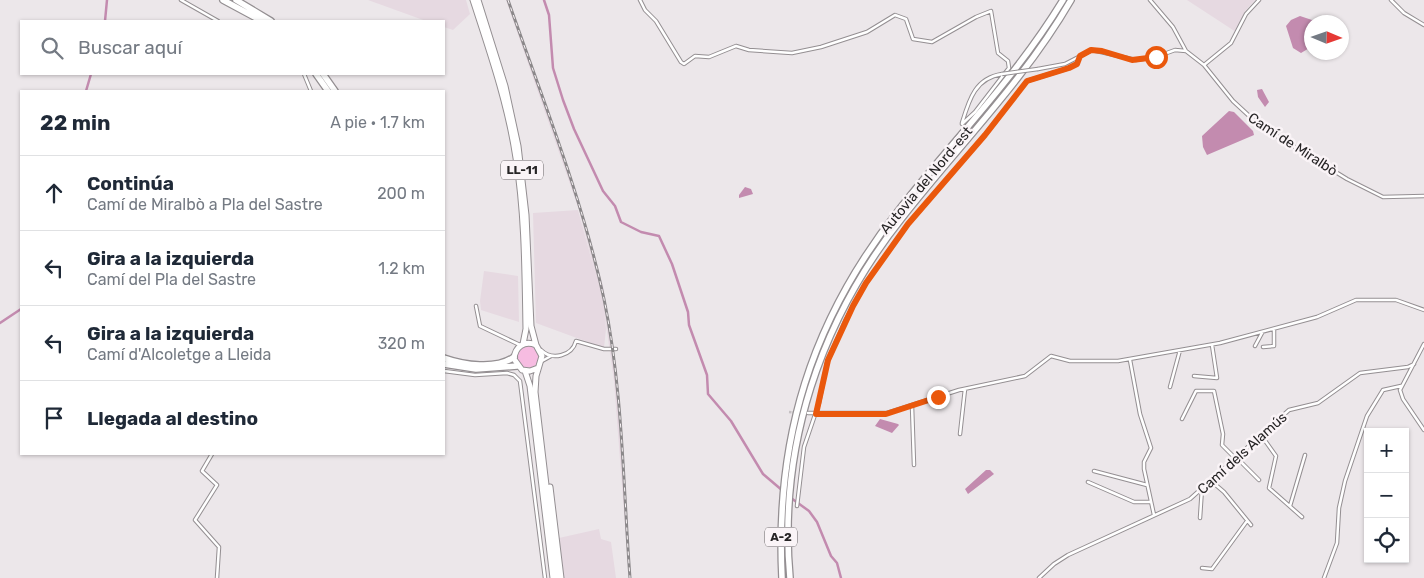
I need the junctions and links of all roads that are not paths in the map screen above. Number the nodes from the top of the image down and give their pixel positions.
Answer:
1 (181, 0) edge
2 (223, 0) edge
3 (236, 0) edge
4 (473, 0) edge
5 (478, 0) edge
6 (640, 0) edge
7 (1063, 0) edge
8 (1072, 0) edge
9 (1150, 0) edge
10 (1259, 0) edge
11 (1391, 0) edge
12 (216, 20) edge
13 (260, 20) edge
14 (269, 20) edge
15 (1424, 25) edge
16 (1186, 51) junction
17 (1080, 56) junction
18 (1204, 65) junction
19 (304, 75) edge
20 (317, 75) edge
21 (324, 75) edge
22 (311, 90) edge
23 (327, 90) edge
24 (333, 90) edge
25 (1424, 196) edge
26 (476, 306) dead end
27 (1424, 310) edge
28 (1274, 329) junction
29 (1262, 333) junction
30 (511, 343) junction
31 (1424, 344) edge
32 (522, 345) junction
33 (1212, 345) junction
34 (1255, 346) dead end
35 (538, 347) junction
36 (1263, 347) dead end
37 (616, 349) dead end
38 (1180, 350) junction
39 (515, 354) junction
40 (554, 355) junction
41 (445, 358) edge
42 (1130, 360) junction
43 (542, 361) junction
44 (445, 364) edge
45 (1414, 364) junction
46 (517, 366) junction
47 (538, 368) junction
48 (445, 371) edge
49 (525, 371) junction
50 (1194, 376) dead end
51 (1401, 386) junction
52 (1170, 387) dead end
53 (965, 388) junction
54 (912, 406) junction
55 (808, 413) tunnel mouth
56 (816, 414) junction
57 (1182, 419) dead end
58 (1424, 430) edge
59 (960, 434) dead end
60 (1261, 435) junction
61 (211, 455) edge
62 (1305, 455) dead end
63 (1235, 457) junction
64 (914, 465) dead end
65 (1094, 471) dead end
66 (1210, 480) junction
67 (1259, 480) dead end
68 (1088, 482) dead end
69 (1147, 485) junction
70 (1202, 488) junction
71 (1150, 502) junction
72 (797, 504) dead end
73 (1290, 507) junction
74 (1154, 515) junction
75 (1302, 517) dead end
76 (1200, 518) dead end
77 (1247, 521) junction
78 (1251, 525) dead end
79 (1202, 568) dead end
80 (217, 578) edge
81 (545, 578) edge
82 (553, 578) edge
83 (559, 578) edge
84 (782, 578) edge
85 (790, 578) edge
86 (1039, 578) edge
87 (1324, 578) edge

1 - 12 street
2 - 13 highway
3 - 14 highway
4 - 32 highway, LL-11
5 - 35 highway, LL-11
6 - 17 street, bridge
7 - 84 highway, Autovia del Nord-est / A-2
8 - 85 highway, Autovia del Nord-est / A-2
9 - 16 street, Camí de Miralbò
10 - 18 street
11 - 15 street
16 - 17 street
16 - 18 street, Camí de Miralbò
17 - 56 street
18 - 25 street, Camí de Miralbò
19 - 22 street
20 - 23 highway
21 - 24 highway
26 - 30 street
27 - 28 street
28 - 29 street
28 - 36 street
29 - 33 street
29 - 34 street
30 - 32 street
30 - 39 street
31 - 45 street
32 - 35 highway
32 - 39 highway
33 - 38 street
33 - 50 street
35 - 40 street
35 - 43 highway, LL-11
37 - 40 street
38 - 42 street
38 - 52 street
39 - 41 highway
39 - 46 highway
40 - 43 street
42 - 53 street
42 - 69 street
43 - 47 highway
44 - 46 highway
45 - 51 street
45 - 60 street, Camí dels Alamús
46 - 49 highway
47 - 49 highway
47 - 83 highway
48 - 81 street
49 - 82 highway
51 - 58 street
51 - 87 street
53 - 54 street
53 - 59 street
54 - 56 street
54 - 64 street
55 - 56 street
56 - 72 street
57 - 63 street
60 - 63 street, Camí dels Alamús
60 - 73 street
61 - 80 street
62 - 73 street
63 - 66 street, Camí dels Alamús
63 - 67 street
65 - 69 street
66 - 70 street, Camí dels Alamús
66 - 77 street
68 - 71 street
69 - 71 street
70 - 74 street, Camí dels Alamús
70 - 76 street
71 - 74 street
73 - 75 street
74 - 86 street, Camí dels Alamús
77 - 78 street
77 - 79 street

